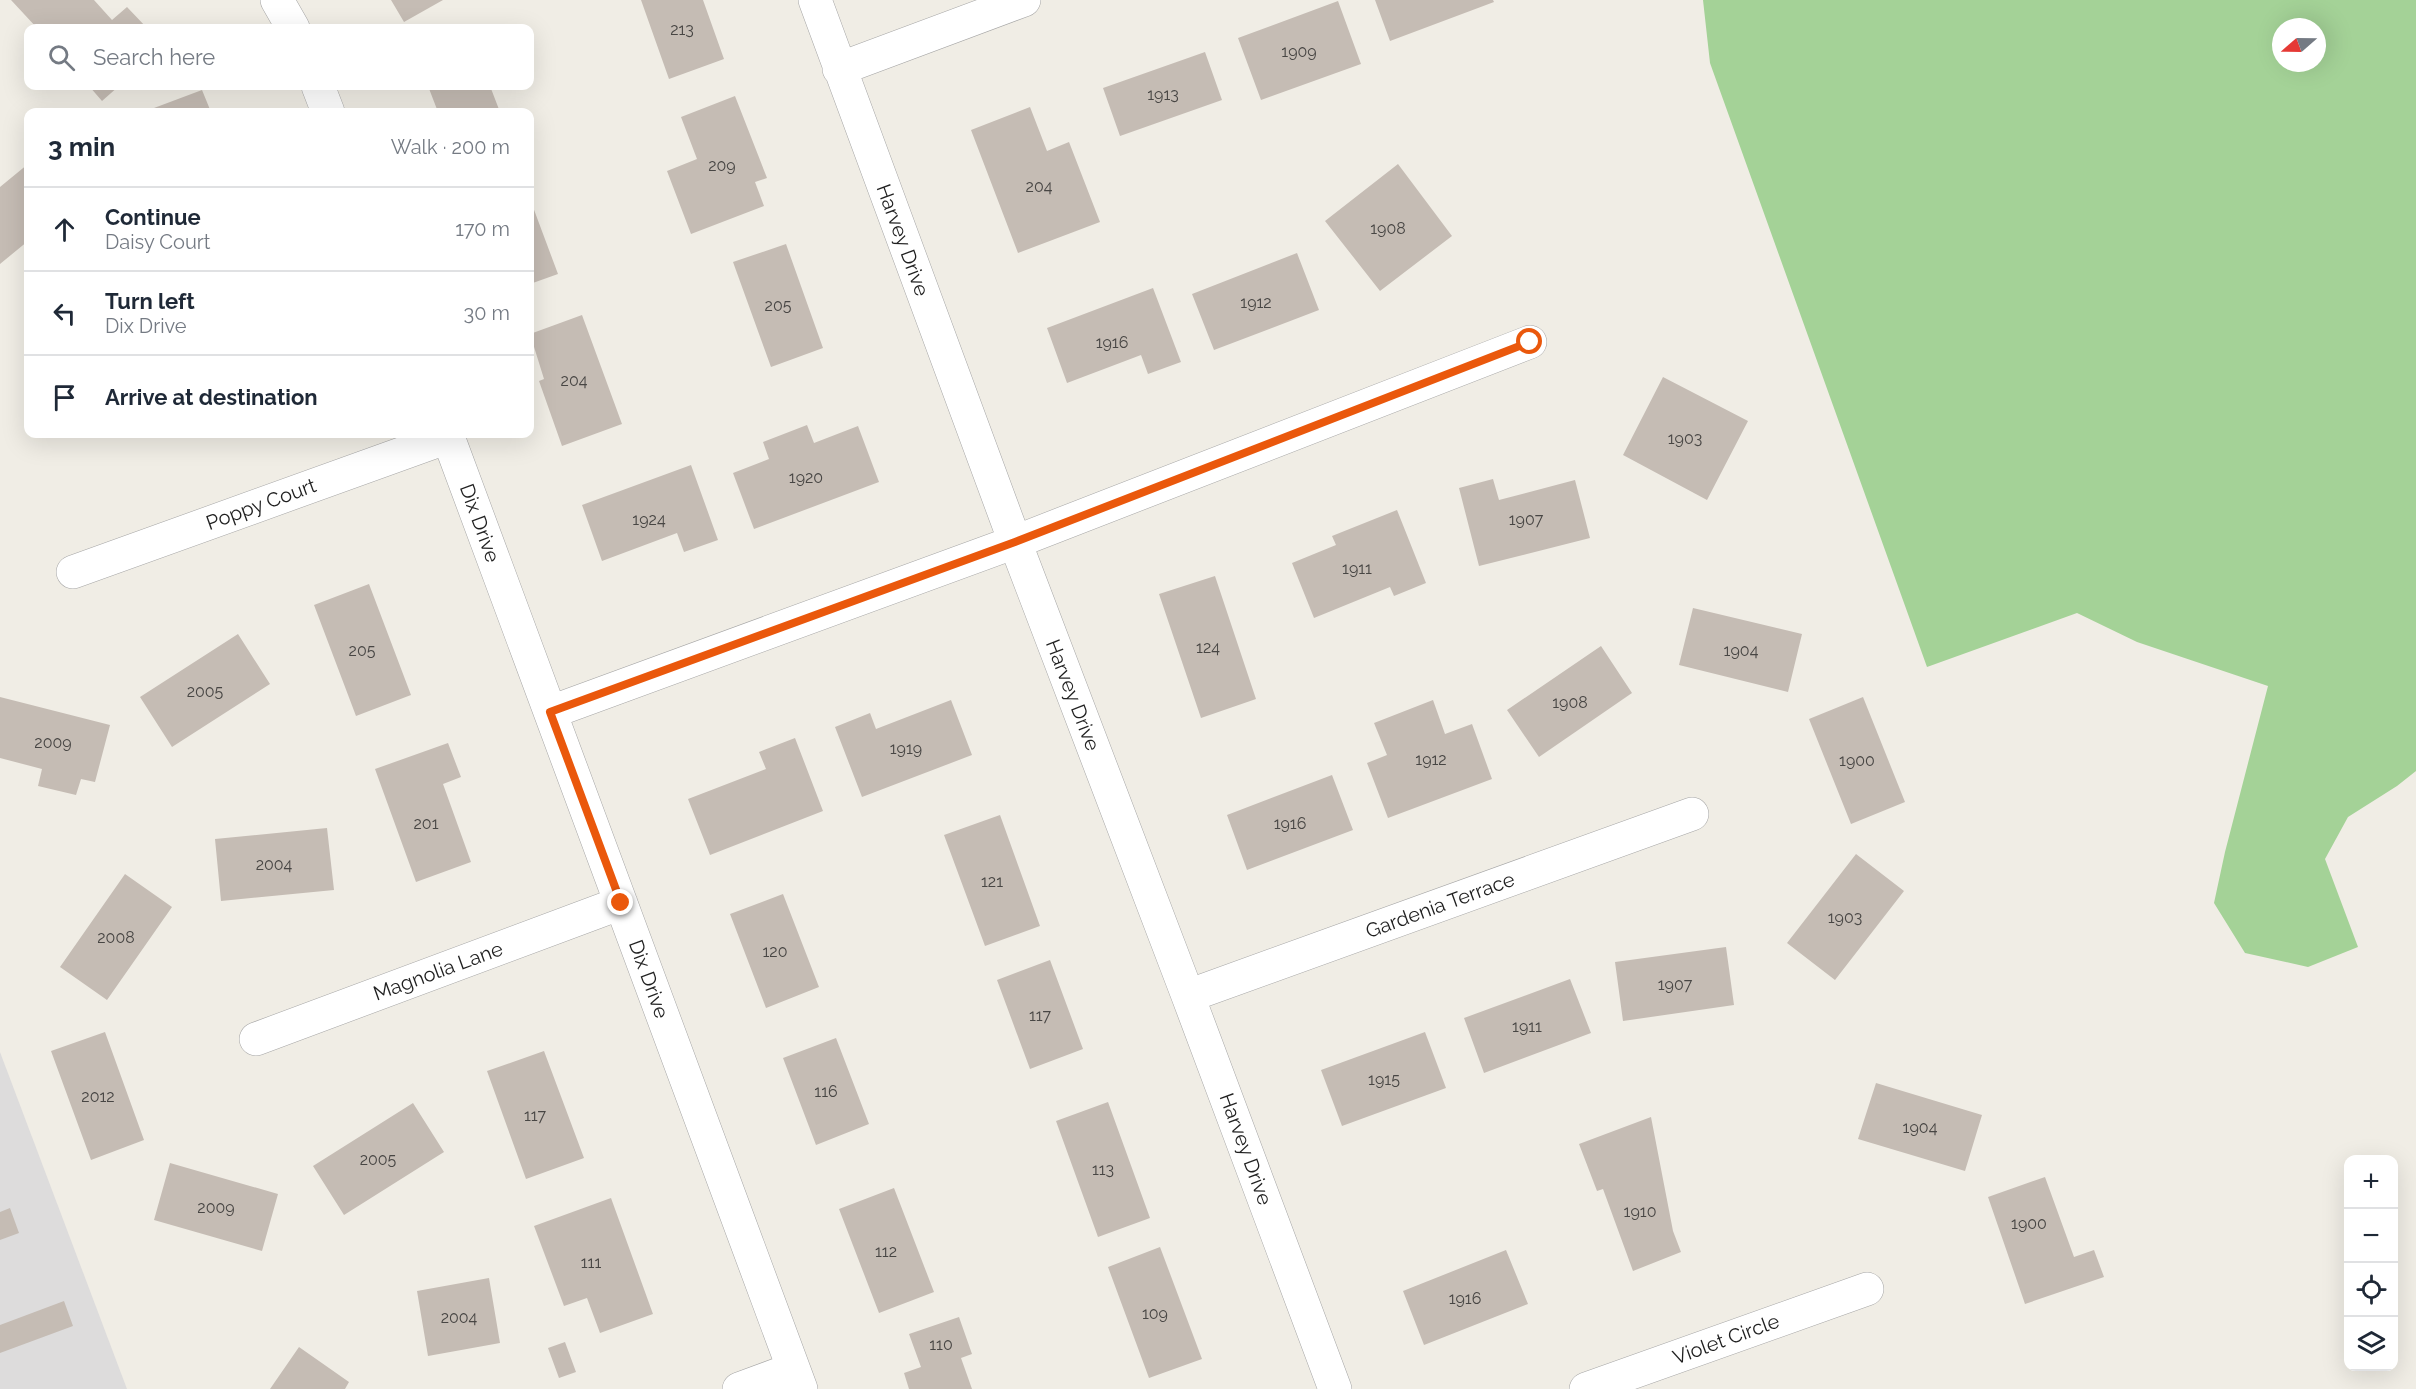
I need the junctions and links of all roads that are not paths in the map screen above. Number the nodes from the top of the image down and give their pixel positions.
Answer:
1 (277, 0) edge
2 (815, 0) edge
3 (1024, 0) edge
4 (291, 24) edge
5 (839, 69) junction
6 (320, 90) edge
7 (326, 108) edge
8 (1530, 342) dead end
9 (440, 438) edge
10 (449, 438) edge
11 (1015, 542) junction
12 (73, 572) dead end
13 (550, 712) junction
14 (1692, 814) dead end
15 (621, 903) junction
16 (1188, 996) junction
17 (256, 1039) dead end
18 (1867, 1289) dead end
19 (797, 1379) edge
20 (739, 1389) edge
21 (1335, 1389) edge
22 (1586, 1389) edge

1 - 4 street
2 - 5 street, Harvey Drive
3 - 5 street
5 - 11 street, Harvey Drive
6 - 7 street
8 - 11 street
9 - 12 street, Poppy Court
10 - 13 street, Dix Drive
11 - 13 street
11 - 16 street, Harvey Drive
13 - 15 street, Dix Drive
14 - 16 street, Gardenia Terrace
15 - 17 street, Magnolia Lane
15 - 19 street, Dix Drive
16 - 21 street, Harvey Drive
18 - 22 street, Violet Circle
19 - 20 street

